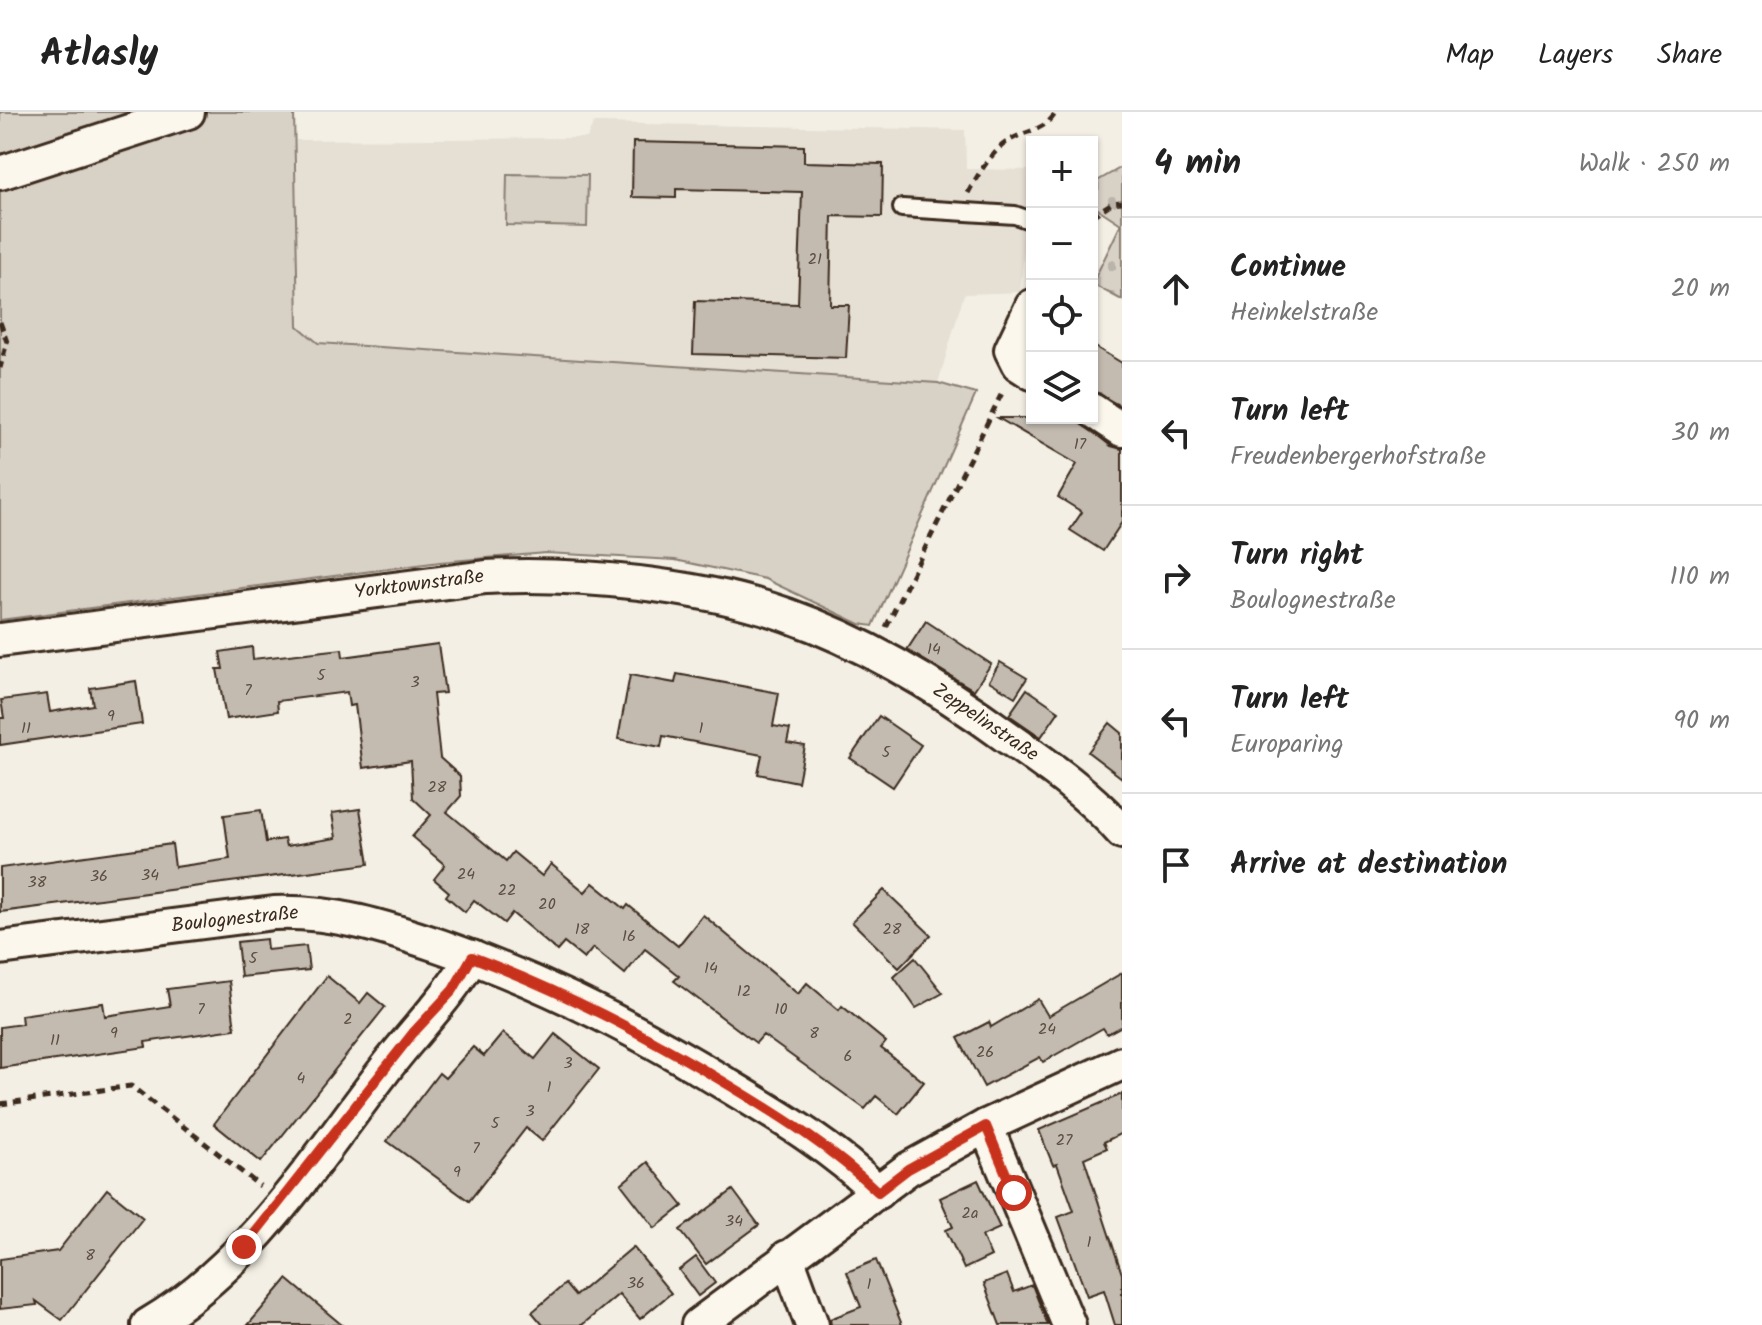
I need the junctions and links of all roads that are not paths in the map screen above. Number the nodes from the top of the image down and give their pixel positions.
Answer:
1 (188, 112) edge
2 (0, 173) edge
3 (902, 208) dead end
4 (1026, 219) edge
5 (1026, 319) edge
6 (1025, 368) edge
7 (1098, 414) edge
8 (1122, 430) edge
9 (833, 634) joint
10 (0, 640) edge
11 (1122, 832) edge
12 (0, 948) edge
13 (472, 957) junction
14 (1122, 1063) edge
15 (986, 1126) junction
16 (878, 1192) junction
17 (787, 1257) junction
18 (187, 1316) edge
19 (148, 1325) edge
20 (698, 1325) edge
21 (812, 1325) edge
22 (1069, 1325) edge

1 - 2 street
3 - 4 lane
5 - 6 street
7 - 8 street
9 - 10 street, Yorktownstraße
9 - 11 street, Zeppelinstraße
12 - 13 street, Boulognestraße
13 - 16 street, Boulognestraße
13 - 18 street
14 - 15 street
15 - 16 street
15 - 22 street
16 - 17 street
17 - 20 street
17 - 21 street
18 - 19 street

